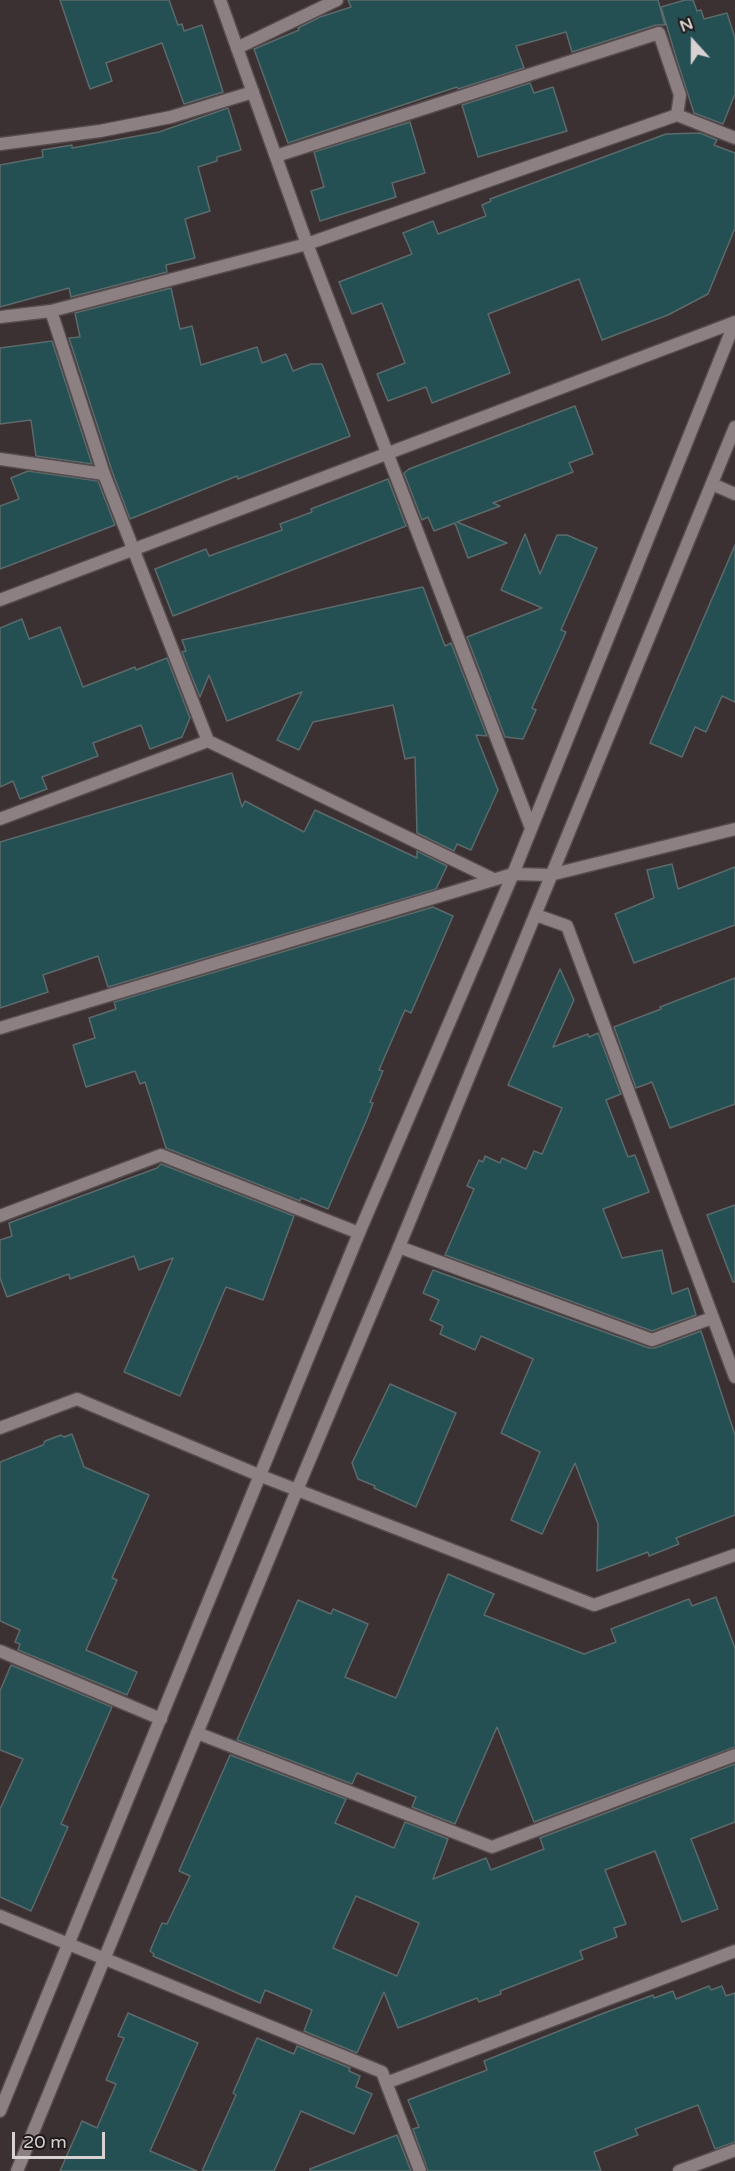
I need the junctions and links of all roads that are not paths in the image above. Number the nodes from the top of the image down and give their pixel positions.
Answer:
1 (220, 0) edge
2 (337, 0) edge
3 (237, 48) junction
4 (253, 92) junction
5 (677, 115) junction
6 (735, 138) edge
7 (0, 144) edge
8 (276, 156) junction
9 (307, 244) junction
10 (51, 311) junction
11 (0, 318) edge
12 (735, 322) edge
13 (735, 427) edge
14 (389, 454) junction
15 (0, 459) edge
16 (104, 474) junction
17 (712, 484) junction
18 (735, 494) edge
19 (134, 550) junction
20 (0, 600) edge
21 (208, 741) junction
22 (0, 819) edge
23 (531, 828) junction
24 (735, 829) edge
25 (513, 874) junction
26 (550, 875) junction
27 (493, 879) junction
28 (536, 915) junction
29 (0, 1028) edge
30 (0, 1215) edge
31 (360, 1233) junction
32 (399, 1247) junction
33 (712, 1317) junction
34 (730, 1348) edge
35 (735, 1377) edge
36 (0, 1428) edge
37 (261, 1476) junction
38 (297, 1490) junction
39 (735, 1555) edge
40 (0, 1651) edge
41 (161, 1719) junction
42 (197, 1733) junction
43 (735, 1755) edge
44 (0, 1916) edge
45 (70, 1943) junction
46 (735, 1951) edge
47 (105, 1958) junction
48 (386, 2083) junction
49 (0, 2111) edge
50 (735, 2150) edge
51 (17, 2171) edge
52 (420, 2171) edge
53 (679, 2171) edge

1 - 3 street
2 - 3 street
3 - 4 street
4 - 7 street
4 - 8 street
5 - 6 street
5 - 8 street
5 - 9 street
8 - 9 street
9 - 10 street
9 - 14 street
10 - 11 street
10 - 16 street
12 - 14 street
12 - 23 street
13 - 17 street
14 - 19 street
14 - 23 street
15 - 16 street
16 - 19 street
17 - 18 street
17 - 26 street
19 - 20 street
19 - 21 street
21 - 22 street
21 - 27 street
23 - 25 street
24 - 26 street
25 - 26 street
25 - 27 street
25 - 31 street
26 - 28 street
27 - 29 street
28 - 32 street
28 - 33 street
30 - 31 street
31 - 37 street
32 - 33 street
32 - 38 street
33 - 34 street
34 - 35 street
36 - 37 street
37 - 38 street
37 - 41 street
38 - 39 street
38 - 42 street
40 - 41 street
41 - 45 street
42 - 43 street
42 - 47 street
44 - 45 street
45 - 47 street
45 - 49 street
46 - 48 street
47 - 48 street
47 - 51 street
48 - 52 street
50 - 53 street

